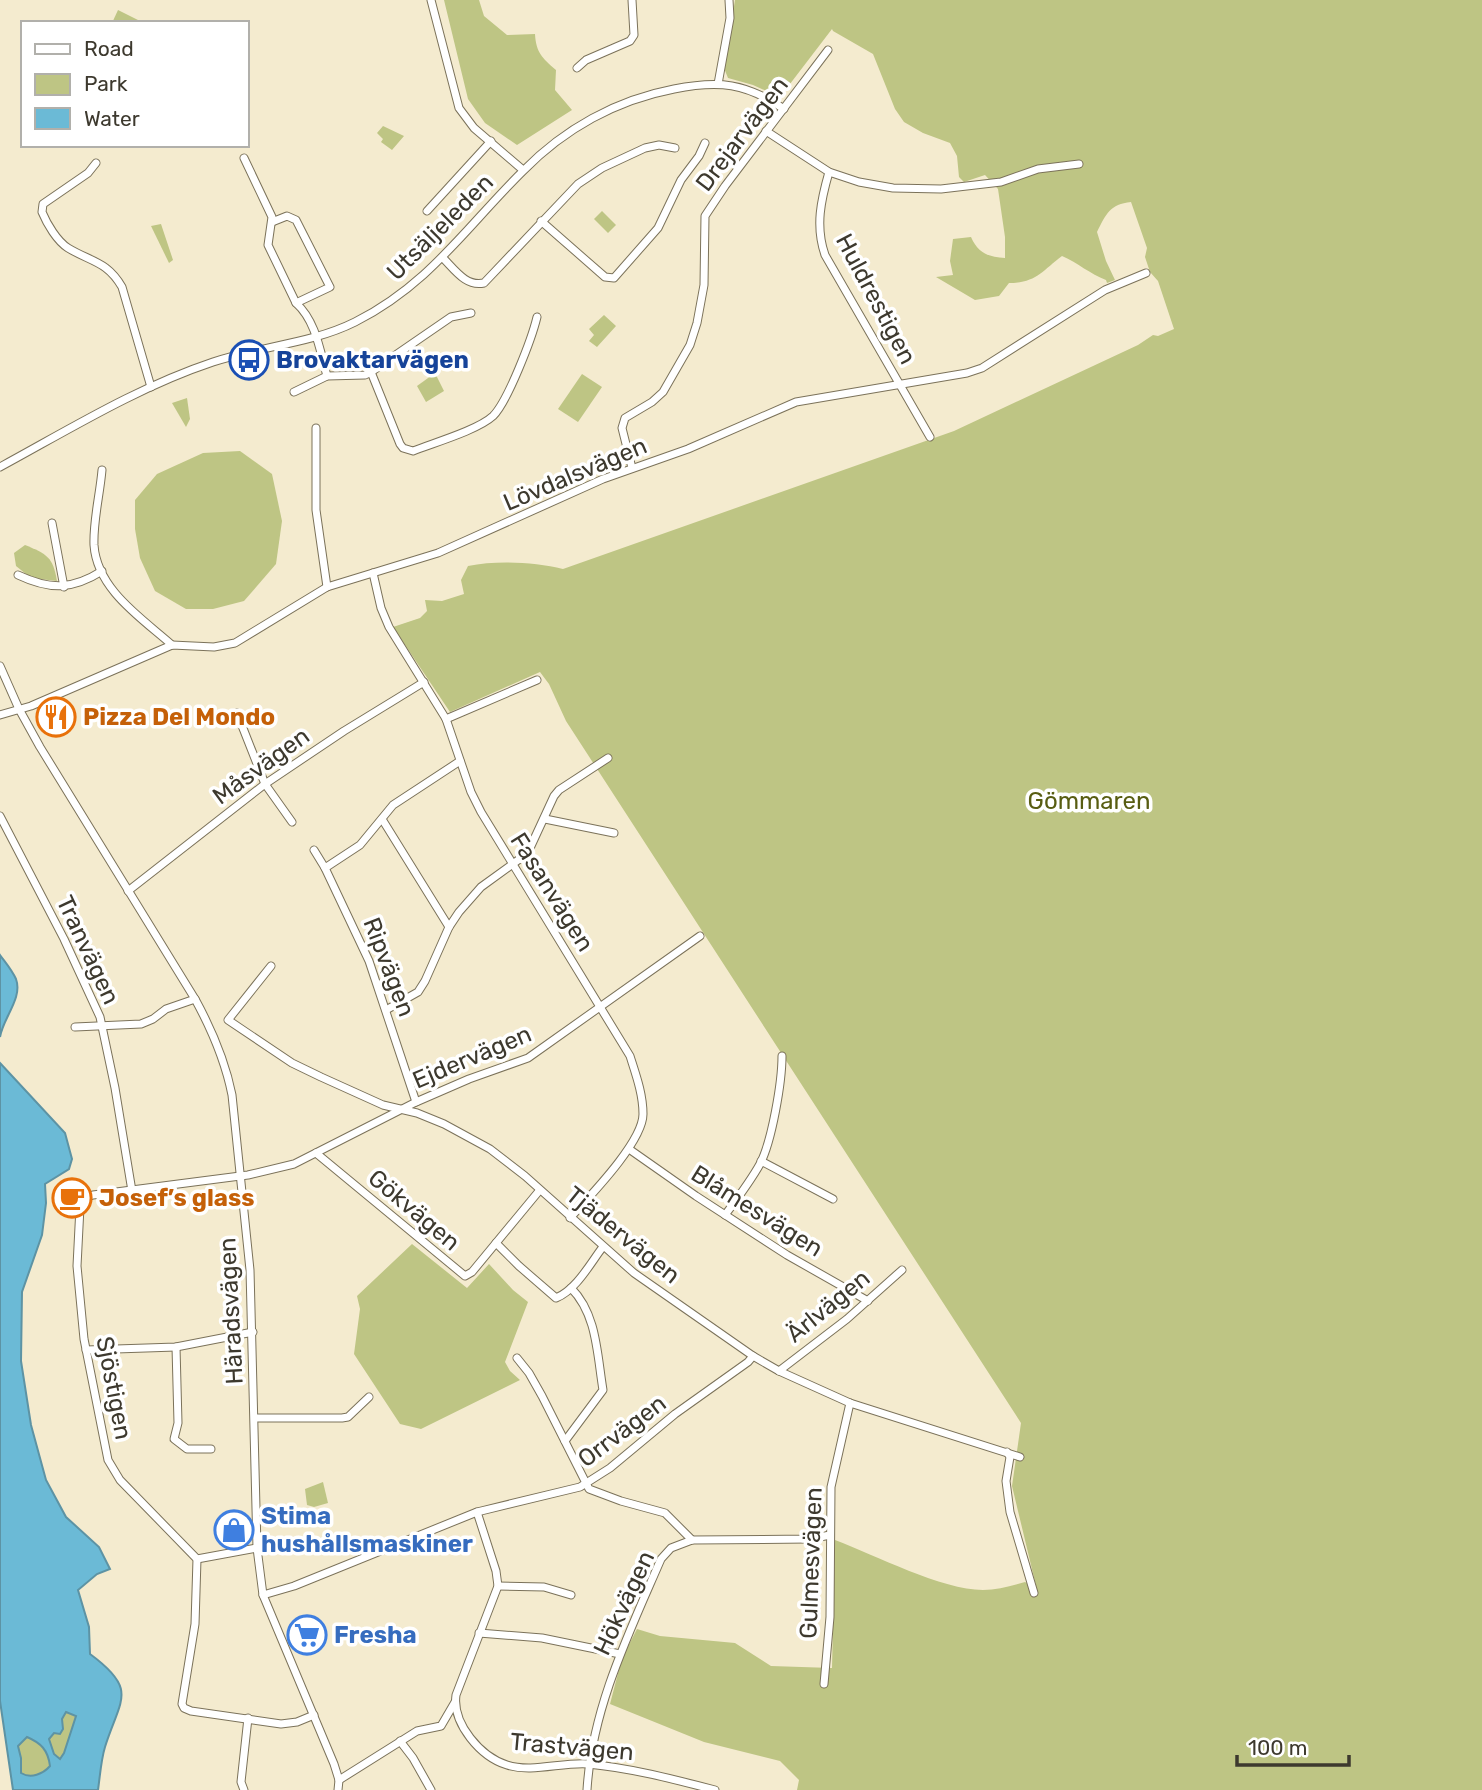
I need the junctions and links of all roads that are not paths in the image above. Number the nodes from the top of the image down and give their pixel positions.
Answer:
1 (431, 0) edge
2 (632, 0) edge
3 (729, 0) edge
4 (828, 50) dead end
5 (577, 68) dead end
6 (718, 83) junction
7 (784, 109) junction
8 (766, 131) junction
9 (491, 141) junction
10 (705, 143) dead end
11 (675, 148) dead end
12 (244, 158) dead end
13 (96, 163) dead end
14 (1079, 163) dead end
15 (523, 170) junction
16 (828, 172) junction
17 (428, 211) dead end
18 (541, 221) junction
19 (272, 222) junction
20 (443, 258) junction
21 (1146, 273) dead end
22 (296, 303) junction
23 (471, 313) dead end
24 (537, 317) dead end
25 (317, 337) junction
26 (372, 372) junction
27 (327, 376) junction
28 (899, 384) junction
29 (151, 387) junction
30 (293, 392) dead end
31 (317, 428) dead end
32 (930, 437) dead end
33 (0, 467) edge
34 (632, 468) junction
35 (102, 470) dead end
36 (52, 523) dead end
37 (102, 571) junction
38 (373, 573) junction
39 (18, 575) dead end
40 (64, 587) junction
41 (327, 587) junction
42 (172, 645) junction
43 (0, 666) edge
44 (537, 680) dead end
45 (424, 682) junction
46 (19, 709) junction
47 (237, 713) dead end
48 (0, 715) edge
49 (446, 719) junction
50 (608, 758) dead end
51 (460, 761) junction
52 (265, 784) junction
53 (0, 816) edge
54 (382, 819) junction
55 (545, 819) junction
56 (292, 822) dead end
57 (614, 833) dead end
58 (314, 850) dead end
59 (512, 865) junction
60 (325, 868) junction
61 (128, 891) junction
62 (449, 927) junction
63 (700, 936) dead end
64 (271, 966) dead end
65 (195, 999) junction
66 (601, 1007) junction
67 (386, 1010) junction
68 (102, 1026) junction
69 (75, 1027) dead end
70 (782, 1055) dead end
71 (415, 1102) junction
72 (400, 1110) junction
73 (629, 1149) junction
74 (316, 1153) junction
75 (761, 1161) junction
76 (240, 1174) junction
77 (132, 1191) junction
78 (540, 1191) junction
79 (833, 1199) dead end
80 (725, 1215) junction
81 (570, 1219) junction
82 (496, 1243) junction
83 (602, 1248) junction
84 (902, 1270) dead end
85 (571, 1288) junction
86 (868, 1301) junction
87 (253, 1332) junction
88 (176, 1347) junction
89 (86, 1350) junction
90 (753, 1356) junction
91 (517, 1358) dead end
92 (779, 1371) junction
93 (369, 1397) dead end
94 (850, 1403) junction
95 (255, 1419) junction
96 (565, 1441) junction
97 (211, 1448) dead end
98 (1007, 1452) junction
99 (1020, 1457) dead end
100 (587, 1482) junction
101 (477, 1513) junction
102 (830, 1535) junction
103 (692, 1540) junction
104 (257, 1548) junction
105 (197, 1559) junction
106 (498, 1586) junction
107 (1034, 1593) dead end
108 (263, 1595) junction
109 (571, 1595) dead end
110 (479, 1633) junction
111 (620, 1654) junction
112 (824, 1684) dead end
113 (455, 1702) junction
114 (314, 1715) junction
115 (248, 1718) junction
116 (400, 1741) junction
117 (589, 1764) junction
118 (339, 1780) junction
119 (244, 1790) edge
120 (338, 1790) edge
121 (431, 1790) edge
122 (587, 1790) edge
123 (716, 1790) edge

1 - 9 street
2 - 5 street
3 - 6 street
4 - 7 street, Drejarvägen
6 - 7 street, Utsäljeleden
6 - 15 street, Utsäljeleden
7 - 8 street, Drejarvägen
8 - 16 street
8 - 34 street, Drejarvägen
9 - 15 street
9 - 17 street
10 - 18 street
11 - 18 street
12 - 19 street
13 - 29 street
14 - 16 street
15 - 20 street, Utsäljeleden
16 - 28 street, Huldrestigen
18 - 20 street
19 - 22 street
19 - 22 street
20 - 25 street, Utsäljeleden
21 - 28 street, Lövdalsvägen
22 - 25 street
23 - 26 street
24 - 26 street
25 - 27 street
25 - 29 street, Utsäljeleden
26 - 27 street
27 - 30 street
28 - 32 street, Huldrestigen
28 - 34 street, Lövdalsvägen
29 - 33 street, Utsäljeleden
31 - 41 street
34 - 38 street, Lövdalsvägen
35 - 37 street
36 - 40 street
37 - 40 street
37 - 42 street
38 - 41 street, Lövdalsvägen
38 - 45 street, Fasanvägen
39 - 40 street
41 - 42 street, Lövdalsvägen
42 - 46 street, Lövdalsvägen
43 - 46 street, Häradsvägen
44 - 49 street
45 - 49 street, Fasanvägen
45 - 52 street, Måsvägen
46 - 48 street
46 - 61 street, Häradsvägen
47 - 52 street
49 - 51 street, Fasanvägen
50 - 55 street
51 - 54 street
51 - 59 street, Fasanvägen
52 - 56 street
52 - 61 street, Måsvägen
53 - 68 street, Tranvägen
54 - 60 street
54 - 62 street
55 - 57 street
55 - 59 street
58 - 60 street, Ripvägen
59 - 62 street
59 - 66 street, Fasanvägen
60 - 67 street, Ripvägen
61 - 65 street, Häradsvägen
62 - 67 street
63 - 66 street, Ejdervägen
64 - 72 street, Tjädervägen
65 - 68 street
65 - 76 street, Häradsvägen
66 - 71 street, Ejdervägen
66 - 73 street, Fasanvägen
67 - 71 street, Ripvägen
68 - 69 street
68 - 77 street, Tranvägen
70 - 75 street
71 - 72 street, Ejdervägen
72 - 74 street, Ejdervägen
72 - 78 street, Tjädervägen
73 - 80 street, Blåmesvägen
73 - 81 street, Fasanvägen
74 - 76 street, Ejdervägen
74 - 82 street, Gökvägen
75 - 79 street
75 - 80 street
76 - 77 street, Sjöstigen
76 - 87 street, Häradsvägen
77 - 89 street, Sjöstigen
78 - 81 street, Tjädervägen
78 - 82 street, Gökvägen
80 - 86 street, Blåmesvägen
81 - 83 street, Tjädervägen
82 - 85 street
83 - 85 street
83 - 90 street, Tjädervägen
84 - 86 street, Ärlvägen
85 - 96 street
86 - 92 street, Ärlvägen
87 - 88 street
87 - 95 street, Häradsvägen
88 - 89 street
88 - 97 street
89 - 105 street, Sjöstigen
90 - 92 street, Tjädervägen
90 - 100 street, Orrvägen
91 - 96 street
92 - 94 street, Tjädervägen
93 - 95 street
94 - 98 street, Tjädervägen
94 - 102 street, Gulmesvägen
95 - 104 street, Häradsvägen
96 - 100 street
98 - 99 street, Tjädervägen
98 - 107 street
100 - 101 street, Orrvägen
100 - 103 street
101 - 106 street
101 - 108 street, Orrvägen
102 - 103 street, Hökvägen
102 - 112 street, Gulmesvägen
103 - 111 street, Hökvägen
104 - 105 street
104 - 108 street, Häradsvägen
105 - 115 street
106 - 109 street
106 - 110 street
108 - 114 street, Häradsvägen
110 - 111 street
110 - 113 street
111 - 117 street, Hökvägen
113 - 116 street
113 - 117 street, Trastvägen
114 - 115 street
114 - 118 street, Häradsvägen
115 - 119 street
116 - 118 street
116 - 121 street
117 - 122 street, Hökvägen
117 - 123 street, Trastvägen
118 - 120 street, Häradsvägen

